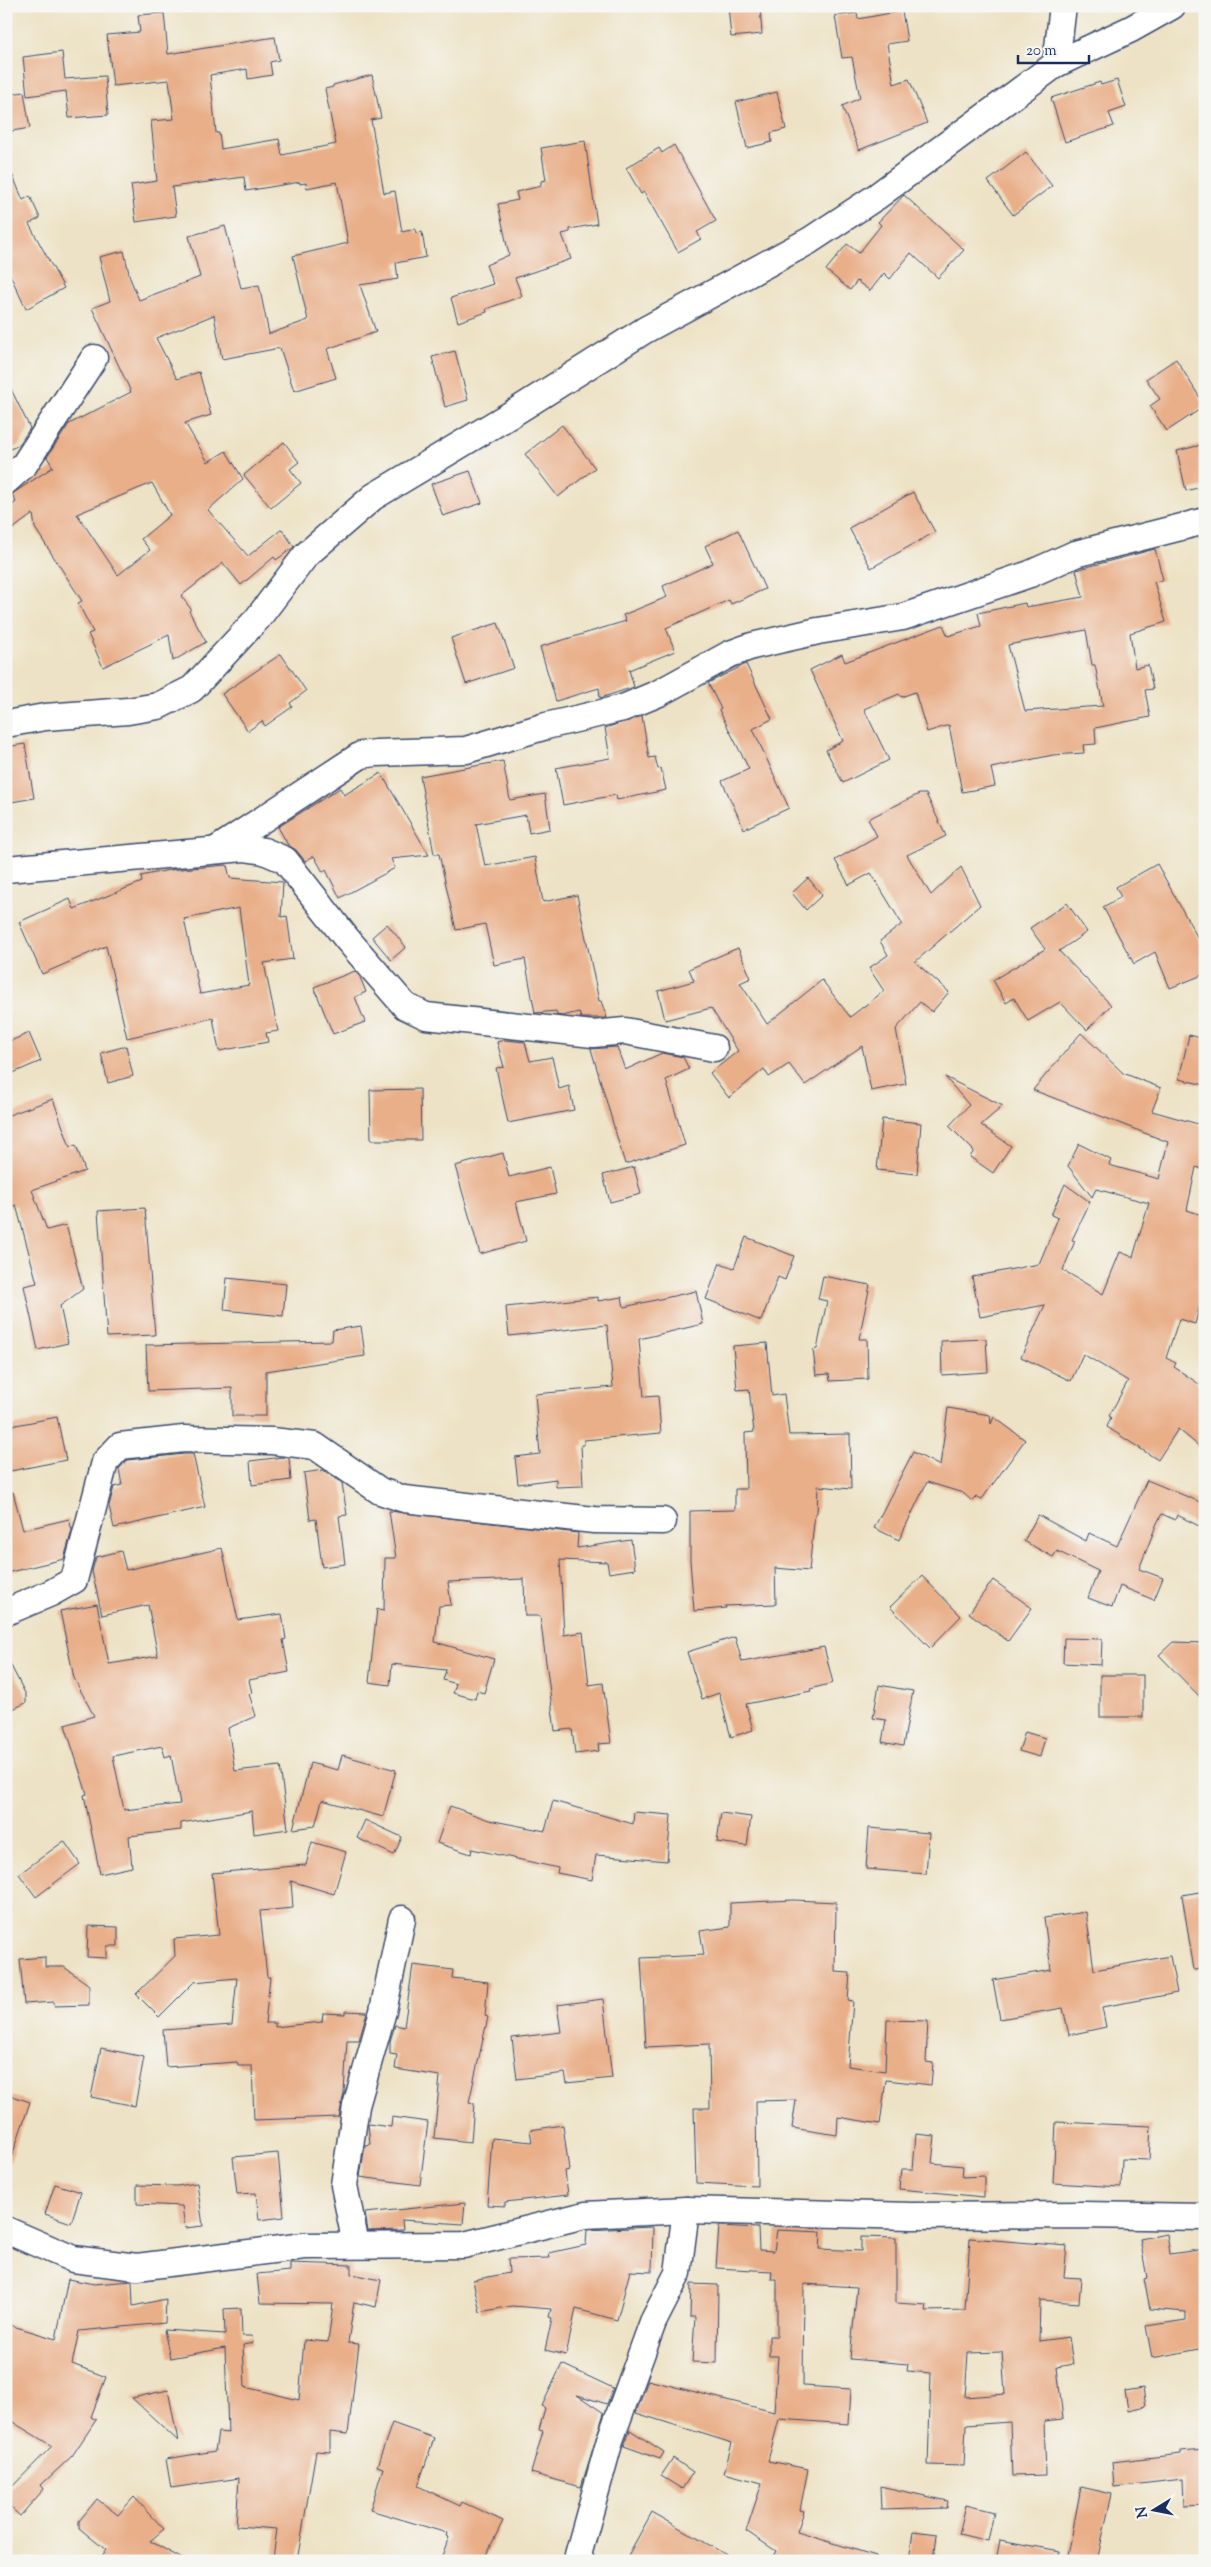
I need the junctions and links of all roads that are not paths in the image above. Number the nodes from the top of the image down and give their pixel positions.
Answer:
1 (1063, 6) edge
2 (1172, 6) edge
3 (1056, 64) junction
4 (94, 358) dead end
5 (6, 481) edge
6 (1205, 521) edge
7 (6, 724) edge
8 (216, 850) junction
9 (6, 869) edge
10 (714, 1048) dead end
11 (663, 1521) dead end
12 (6, 1612) edge
13 (402, 1919) dead end
14 (686, 2210) junction
15 (1205, 2217) edge
16 (6, 2230) edge
17 (356, 2245) junction
18 (581, 2561) edge

1 - 3 street
2 - 3 street
3 - 7 street
4 - 5 street
6 - 8 street
8 - 9 street
8 - 10 street
11 - 12 street
13 - 17 street
14 - 15 street
14 - 17 street
14 - 18 street
16 - 17 street

